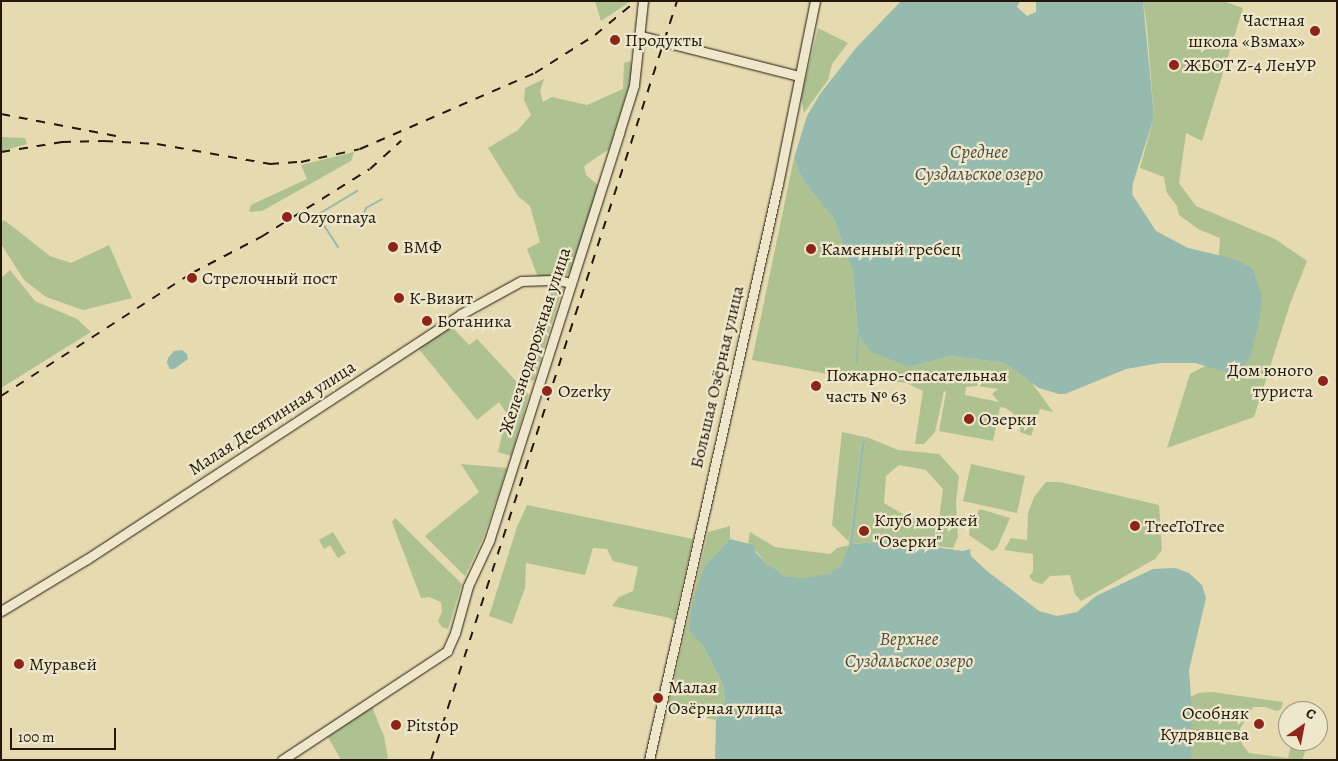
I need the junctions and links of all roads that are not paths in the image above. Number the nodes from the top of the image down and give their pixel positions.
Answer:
1 (643, 1) edge
2 (816, 1) edge
3 (641, 36) junction
4 (799, 76) junction
5 (574, 273) junction
6 (559, 280) junction
7 (570, 283) junction
8 (1, 611) edge
9 (282, 760) edge
10 (649, 760) edge

1 - 3 street, Железнодорожная улица
2 - 4 street, Большая Озёрная улица
3 - 4 street
3 - 5 street, Железнодорожная улица
4 - 10 street, Большая Озёрная улица
5 - 6 street
5 - 7 street, Железнодорожная улица
6 - 7 street, Малая Десятинная улица
6 - 8 street, Малая Десятинная улица
7 - 9 street, Железнодорожная улица

